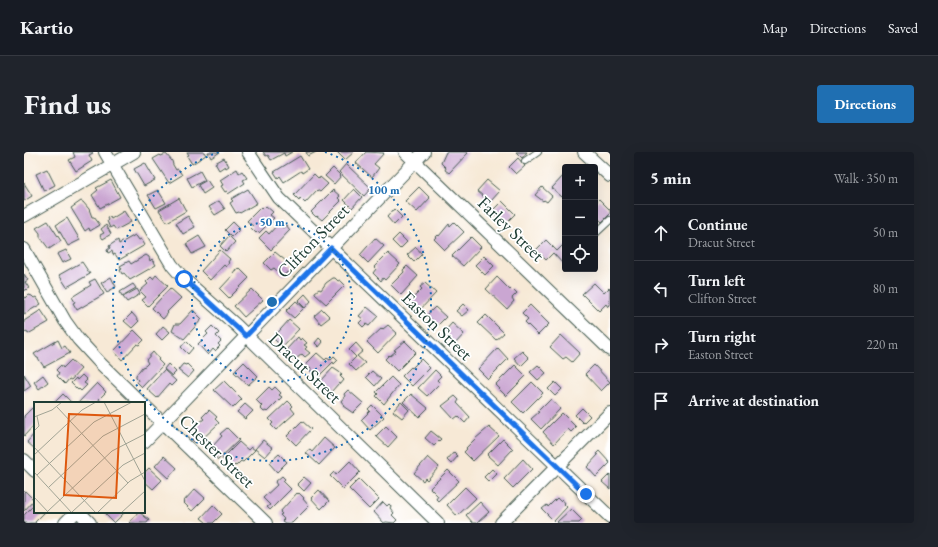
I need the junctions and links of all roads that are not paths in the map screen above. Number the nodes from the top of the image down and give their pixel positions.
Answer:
1 (105, 152) edge
2 (134, 152) edge
3 (248, 152) edge
4 (405, 152) edge
5 (424, 152) edge
6 (538, 152) edge
7 (584, 152) edge
8 (524, 161) dead end
9 (415, 162) junction
10 (112, 164) junction
11 (610, 176) edge
12 (24, 216) edge
13 (610, 220) edge
14 (598, 231) edge
15 (331, 248) junction
16 (24, 249) edge
17 (246, 336) junction
18 (610, 350) edge
19 (140, 402) edge
20 (145, 407) edge
21 (610, 413) edge
22 (162, 423) junction
23 (145, 441) edge
24 (24, 460) edge
25 (557, 466) junction
26 (34, 470) edge
27 (76, 513) edge
28 (78, 513) edge
29 (610, 517) edge
30 (65, 523) edge
31 (90, 523) edge
32 (266, 523) edge
33 (438, 523) edge
34 (501, 523) edge

1 - 10 street, Dracut Street
2 - 10 street
3 - 15 street, Easton Street
4 - 9 street, Farley Street
5 - 9 street, Clifton Street
6 - 8 lane
7 - 11 street
9 - 15 street, Clifton Street
9 - 18 street, Farley Street
10 - 12 street
10 - 17 street, Dracut Street
13 - 14 lane
15 - 17 street, Clifton Street
15 - 25 street, Easton Street
16 - 19 street
17 - 22 street, Clifton Street
17 - 33 street, Dracut Street
20 - 22 street, Chester Street
21 - 25 street
22 - 23 street, Clifton Street
22 - 32 street, Chester Street
24 - 26 street
25 - 29 street, Easton Street
25 - 34 street
27 - 30 street
28 - 31 street

